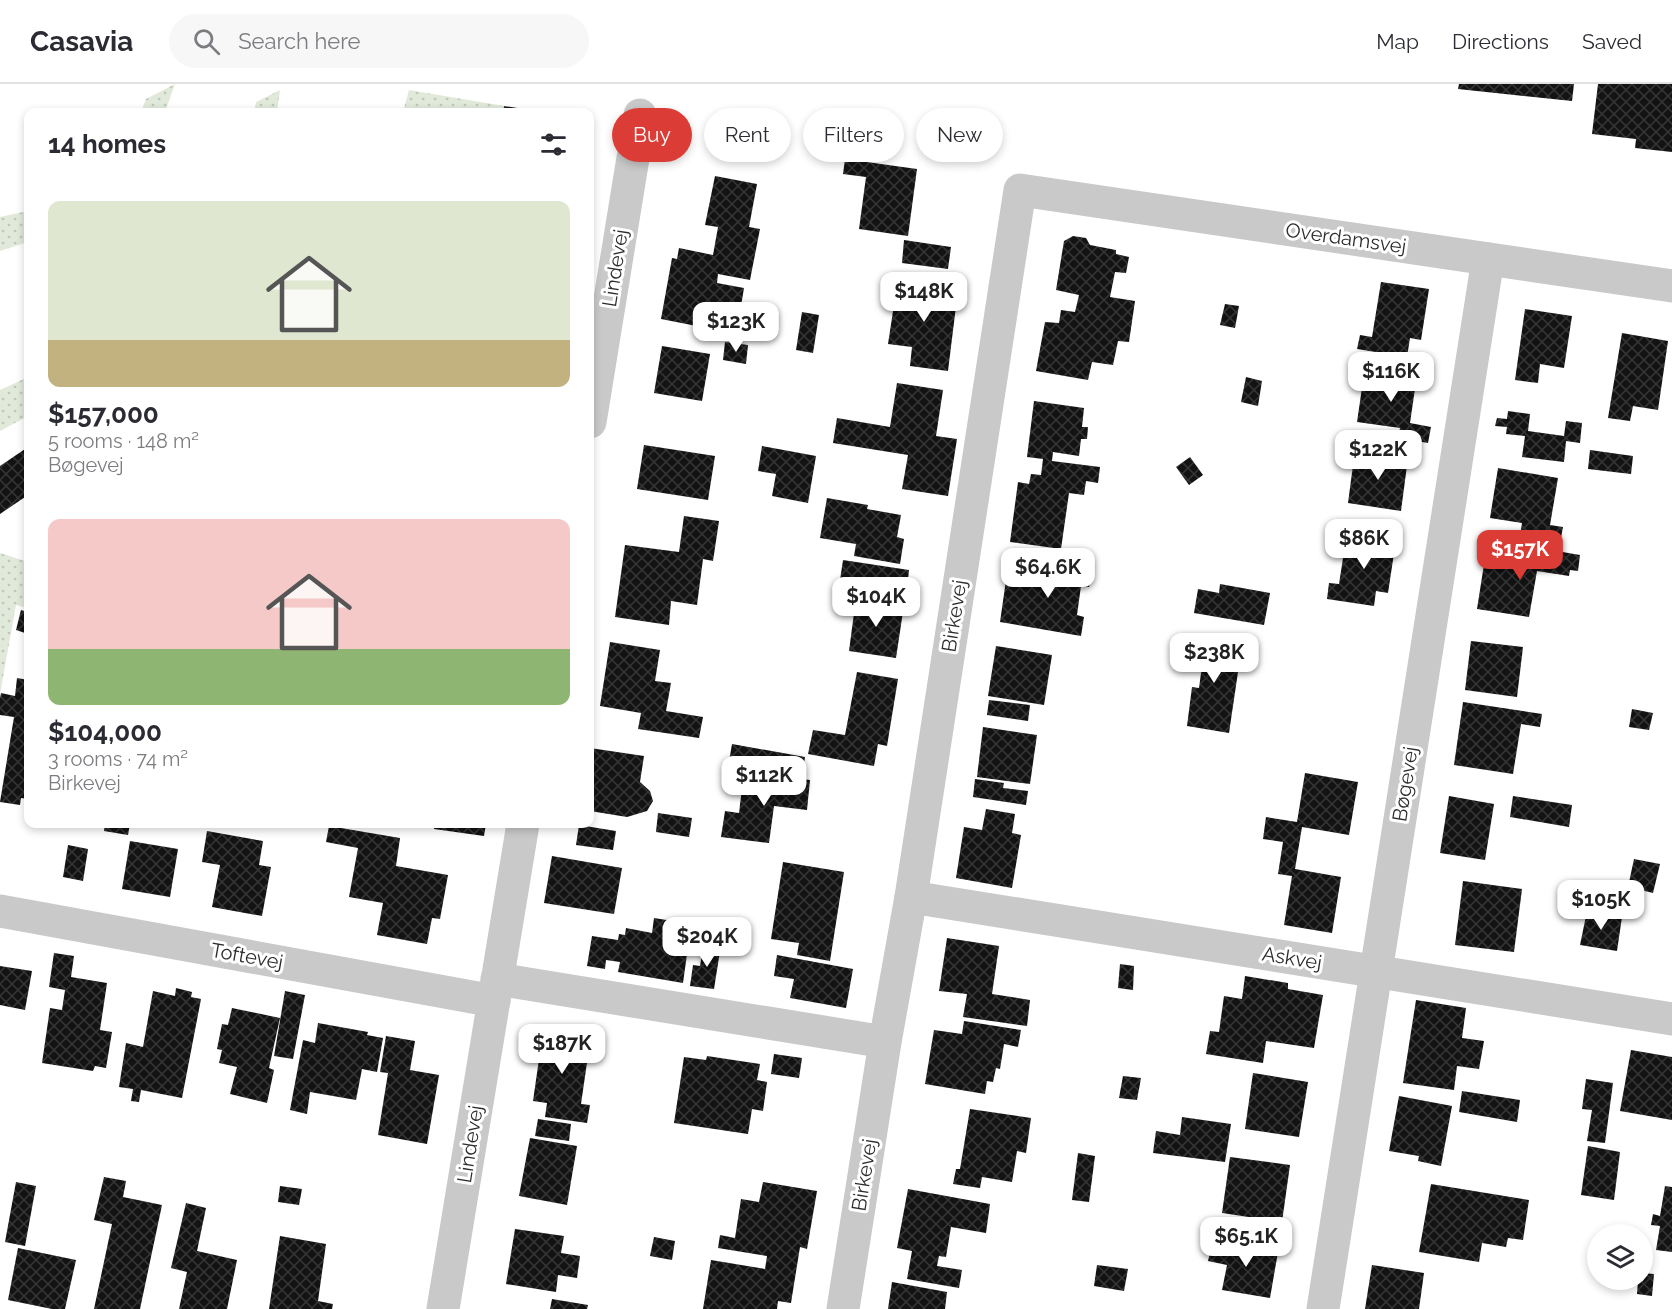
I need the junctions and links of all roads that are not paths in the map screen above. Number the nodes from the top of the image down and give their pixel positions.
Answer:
1 (632, 162) edge
2 (1020, 190) joint
3 (1488, 259) junction
4 (1672, 286) edge
5 (594, 397) edge
6 (522, 828) edge
7 (911, 897) junction
8 (0, 911) edge
9 (1376, 971) junction
10 (495, 990) junction
11 (1672, 1019) edge
12 (885, 1042) junction
13 (443, 1309) edge
14 (843, 1309) edge
15 (1323, 1309) edge

1 - 5 street, Lindevej
2 - 3 street, Overdamsvej
2 - 7 street, Birkevej
3 - 4 street, Overdamsvej
3 - 9 street, Bøgevej
6 - 10 street, Lindevej
7 - 9 street, Askvej
7 - 12 street, Birkevej
8 - 10 street, Toftevej
9 - 11 street, Askvej
9 - 15 street, Bøgevej
10 - 12 street
10 - 13 street, Lindevej
12 - 14 street, Birkevej

